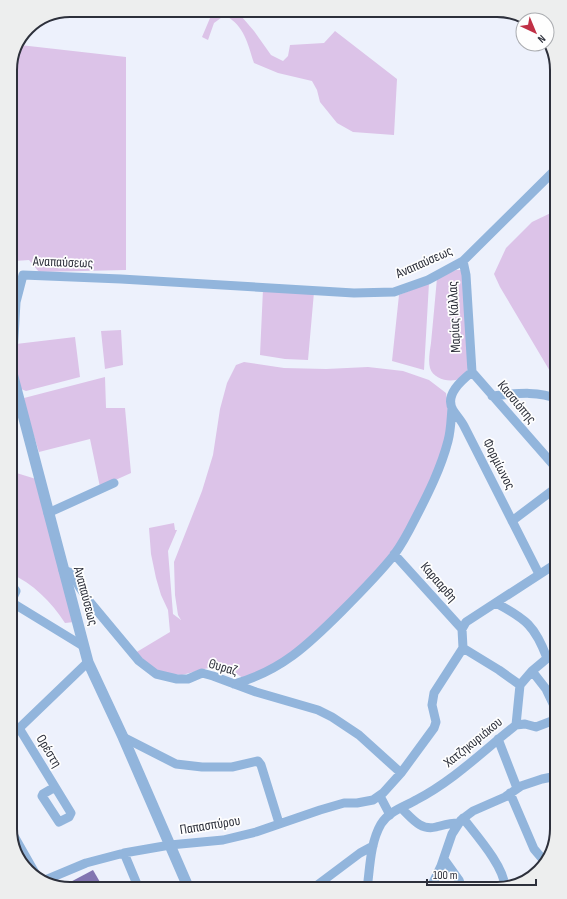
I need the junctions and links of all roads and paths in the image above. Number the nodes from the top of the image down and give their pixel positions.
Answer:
1 (550, 175) edge
2 (463, 261) junction
3 (17, 298) edge
4 (472, 372) junction
5 (17, 394) edge
6 (492, 396) junction
7 (550, 396) edge
8 (452, 408) junction
9 (550, 461) edge
10 (114, 483) dead end
11 (550, 492) edge
12 (48, 513) junction
13 (512, 520) junction
14 (394, 554) junction
15 (550, 568) edge
16 (63, 570) junction
17 (539, 574) junction
18 (496, 603) junction
19 (17, 607) edge
20 (462, 629) junction
21 (83, 646) junction
22 (463, 648) junction
23 (550, 656) edge
24 (547, 658) junction
25 (88, 662) junction
26 (532, 671) junction
27 (234, 684) junction
28 (520, 686) junction
29 (550, 697) edge
30 (550, 722) edge
31 (516, 725) junction
32 (19, 728) joint
33 (123, 737) junction
34 (498, 739) junction
35 (401, 773) junction
36 (550, 777) edge
37 (55, 787) dead end
38 (514, 791) junction
39 (380, 796) junction
40 (401, 808) junction
41 (390, 815) junction
42 (461, 820) junction
43 (279, 823) junction
44 (170, 845) junction
45 (373, 846) junction
46 (21, 848) edge
47 (124, 853) junction
48 (541, 857) edge
49 (444, 859) junction
50 (29, 863) edge
51 (50, 878) edge
52 (503, 881) edge
53 (136, 882) edge
54 (186, 882) edge
55 (321, 882) edge
56 (368, 882) edge
57 (433, 882) edge
58 (460, 882) edge

1 - 2 street, Αναπαύσεως
2 - 3 street, Αναπαύσεως
2 - 4 street, Μαρίας Κάλλας
4 - 6 street, Κασσιόπης
4 - 8 street
5 - 12 street, Αναπαύσεως
6 - 7 street
6 - 9 street, Κασσιόπης
8 - 13 street, Φορμίωνος
8 - 14 street
10 - 12 street
11 - 13 street
12 - 16 street, Αναπαύσεως
13 - 17 street, Φορμίωνος
14 - 20 street, Καρααρθη
14 - 27 street
15 - 17 street
16 - 21 street, Αναπαύσεως
16 - 27 street, Θυραζ
17 - 18 street
18 - 20 street
18 - 24 street
19 - 21 street
20 - 22 street
21 - 25 street, Αναπαύσεως
22 - 28 street
22 - 35 street
23 - 24 street
24 - 26 street
25 - 32 street
25 - 33 street, Αναπαύσεως
26 - 28 street
26 - 29 street
27 - 35 street, Θυραζ
28 - 31 street, Χατζηκυριάκου
30 - 31 street
31 - 34 street, Χατζηκυριάκου
32 - 37 street, Ορέστη
33 - 43 street
33 - 44 street, Αναπαύσεως
34 - 38 street
34 - 40 street, Χατζηκυριάκου
35 - 39 street
36 - 38 street
38 - 42 street
38 - 48 street
39 - 41 street
39 - 43 street, Παπασπύρου
40 - 41 street, Χατζηκυριάκου
40 - 42 street
41 - 45 street
42 - 49 street
42 - 52 street
43 - 44 street, Παπασπύρου
44 - 47 street, Παπασπύρου
44 - 54 street, Αναπαύσεως
45 - 55 street
45 - 56 street
46 - 50 street
47 - 51 street, Παπασπύρου
47 - 53 street
49 - 57 street
49 - 58 street

